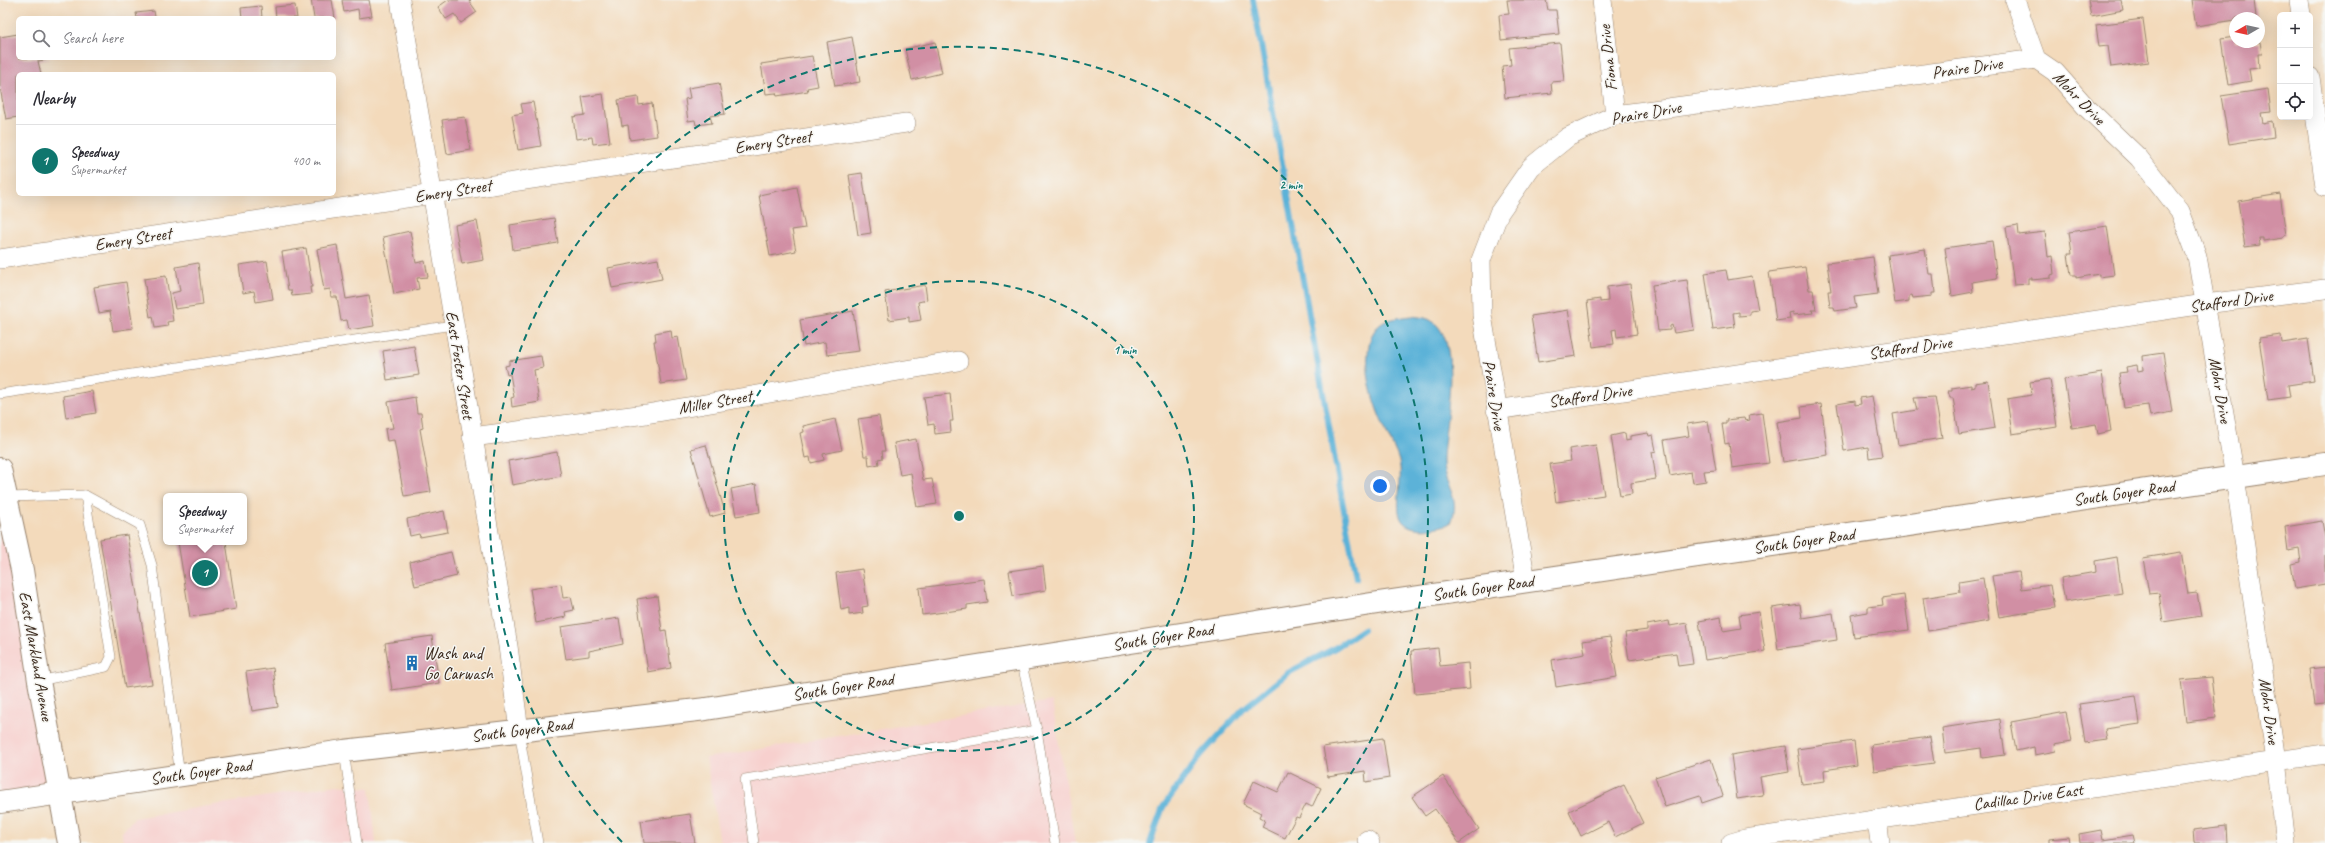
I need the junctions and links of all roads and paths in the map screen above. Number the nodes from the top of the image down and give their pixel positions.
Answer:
1 (400, 0) edge
2 (1602, 0) edge
3 (2015, 0) edge
4 (2299, 0) edge
5 (2301, 12) edge
6 (2036, 59) junction
7 (2311, 84) edge
8 (1615, 115) junction
9 (906, 123) dead end
10 (2325, 187) edge
11 (431, 194) junction
12 (0, 259) edge
13 (2325, 289) edge
14 (2205, 304) junction
15 (453, 325) junction
16 (958, 361) dead end
17 (0, 394) edge
18 (1496, 410) junction
19 (472, 437) junction
20 (2325, 464) edge
21 (0, 469) edge
22 (2235, 477) junction
23 (85, 495) junction
24 (5, 497) junction
25 (1526, 582) junction
26 (1021, 659) junction
27 (39, 681) junction
28 (1036, 730) junction
29 (519, 731) junction
30 (344, 751) junction
31 (2325, 754) edge
32 (2276, 761) junction
33 (180, 776) junction
34 (61, 792) junction
35 (0, 802) edge
36 (1877, 819) junction
37 (69, 843) edge
38 (357, 843) edge
39 (538, 843) edge
40 (754, 843) edge
41 (1055, 843) edge
42 (1731, 843) edge
43 (1880, 843) edge
44 (2286, 843) edge

1 - 11 street, East Foster Street
2 - 8 street, Fiona Drive
3 - 6 street, Mohr Drive
4 - 5 street
6 - 8 street, Praire Drive
6 - 14 street, Mohr Drive
7 - 10 street
8 - 18 street, Praire Drive
9 - 11 street, Emery Street
11 - 12 street, Emery Street
11 - 15 street, East Foster Street
13 - 14 street, Stafford Drive
14 - 18 street, Stafford Drive
14 - 22 street, Mohr Drive
15 - 17 lane
15 - 19 street, East Foster Street
16 - 19 street, Miller Street
18 - 25 street, Praire Drive
19 - 29 street, East Foster Street
20 - 22 street, South Goyer Road
21 - 24 street, East Markland Avenue
22 - 25 street, South Goyer Road
22 - 32 street, Mohr Drive
23 - 24 lane
23 - 27 lane
23 - 33 lane
24 - 27 street, East Markland Avenue
25 - 26 street, South Goyer Road
26 - 28 lane
26 - 29 street, South Goyer Road
27 - 34 street, East Markland Avenue
28 - 40 lane
28 - 41 lane
29 - 30 street, South Goyer Road
29 - 39 lane
30 - 33 street, South Goyer Road
30 - 38 lane
31 - 32 street, Cadillac Drive East
32 - 36 street, Cadillac Drive East
32 - 44 street, Mohr Drive
33 - 34 street, South Goyer Road
34 - 35 street, South Goyer Road
34 - 37 street, East Markland Avenue
36 - 42 street, Cadillac Drive East
36 - 43 street

